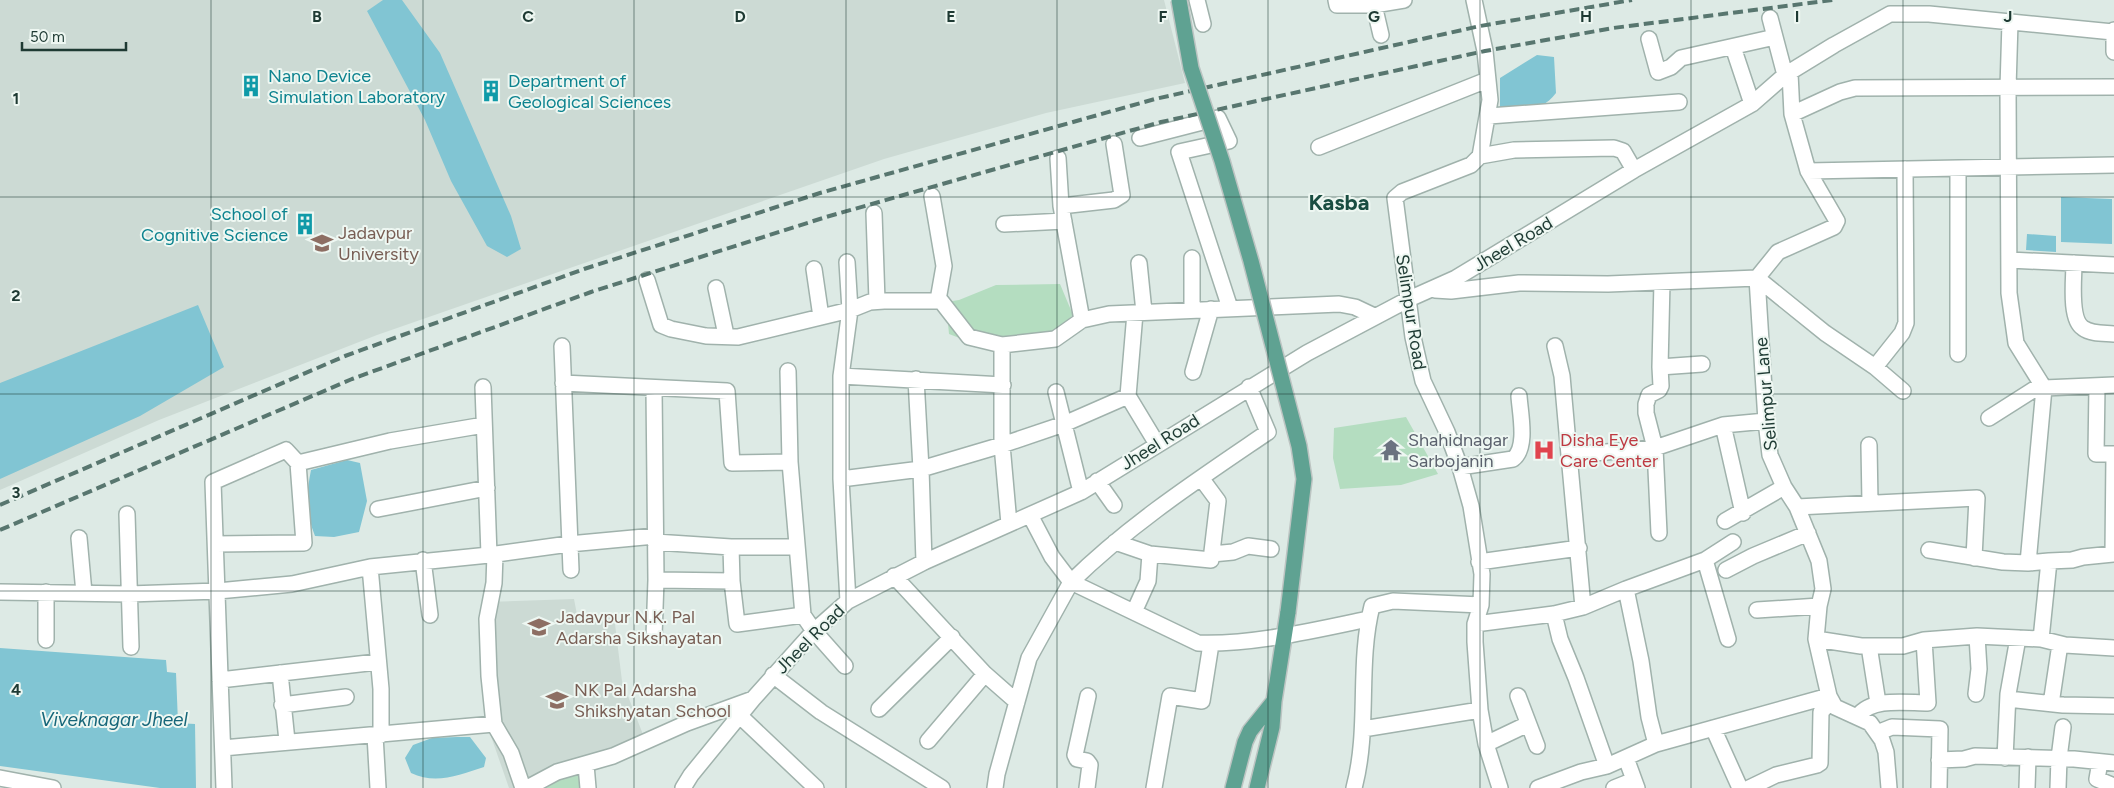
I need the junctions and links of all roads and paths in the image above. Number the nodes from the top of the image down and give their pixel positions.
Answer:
1 (1179, 0) edge
2 (1197, 0) edge
3 (1336, 0) edge
4 (1404, 0) edge
5 (1474, 0) edge
6 (1374, 5) junction
7 (1770, 18) dead end
8 (2010, 22) junction
9 (1203, 24) dead end
10 (2114, 31) edge
11 (1381, 35) dead end
12 (1775, 37) junction
13 (1649, 39) dead end
14 (1733, 47) junction
15 (2114, 52) edge
16 (1788, 74) junction
17 (1487, 80) junction
18 (2114, 87) edge
19 (2008, 88) junction
20 (1679, 102) dead end
21 (1752, 104) junction
22 (1792, 114) junction
23 (1488, 116) junction
24 (1140, 138) dead end
25 (1114, 144) dead end
26 (1319, 147) dead end
27 (1480, 156) junction
28 (1058, 158) dead end
29 (2114, 165) edge
30 (1958, 168) junction
31 (2010, 168) junction
32 (1905, 169) junction
33 (1634, 170) junction
34 (1808, 171) junction
35 (932, 196) dead end
36 (874, 212) dead end
37 (1063, 214) junction
38 (1004, 224) dead end
39 (1192, 258) dead end
40 (2009, 260) junction
41 (847, 262) dead end
42 (1139, 263) dead end
43 (2074, 263) junction
44 (2114, 265) edge
45 (814, 269) dead end
46 (1757, 278) junction
47 (647, 280) dead end
48 (1662, 282) junction
49 (716, 288) dead end
50 (1431, 290) junction
51 (1409, 299) junction
52 (938, 300) junction
53 (878, 302) junction
54 (1230, 308) junction
55 (1211, 309) junction
56 (850, 310) junction
57 (1192, 310) junction
58 (1139, 312) junction
59 (1374, 316) junction
60 (821, 317) junction
61 (1082, 320) junction
62 (2114, 334) edge
63 (726, 336) junction
64 (1002, 345) junction
65 (562, 346) dead end
66 (1555, 346) dead end
67 (1958, 354) dead end
68 (1702, 364) dead end
69 (1660, 367) junction
70 (1875, 367) junction
71 (788, 371) dead end
72 (1193, 372) dead end
73 (841, 376) junction
74 (916, 379) junction
75 (563, 383) junction
76 (1003, 385) junction
77 (2114, 385) edge
78 (483, 386) dead end
79 (2043, 386) junction
80 (2097, 386) junction
81 (1249, 387) junction
82 (654, 389) junction
83 (1903, 391) dead end
84 (1056, 392) dead end
85 (1128, 396) junction
86 (1519, 396) dead end
87 (1989, 418) dead end
88 (1766, 421) junction
89 (1064, 424) junction
90 (484, 425) junction
91 (1723, 425) junction
92 (1157, 444) junction
93 (1869, 445) dead end
94 (1002, 446) junction
95 (1655, 448) junction
96 (1569, 455) junction
97 (790, 462) junction
98 (298, 463) junction
99 (1460, 467) junction
100 (921, 469) junction
101 (1201, 478) junction
102 (841, 479) junction
103 (1097, 481) junction
104 (1784, 487) junction
105 (487, 488) junction
106 (1081, 492) junction
107 (1870, 503) junction
108 (1114, 505) dead end
109 (1797, 507) junction
110 (378, 509) dead end
111 (1743, 513) junction
112 (127, 514) dead end
113 (1030, 515) junction
114 (1726, 521) dead end
115 (1009, 524) junction
116 (1659, 533) dead end
117 (1808, 533) junction
118 (79, 538) dead end
119 (655, 539) junction
120 (1115, 542) junction
121 (1733, 542) dead end
122 (216, 544) junction
123 (569, 544) junction
124 (731, 547) junction
125 (796, 547) junction
126 (1579, 548) junction
127 (1271, 549) dead end
128 (1929, 550) dead end
129 (1150, 554) junction
130 (1212, 554) junction
131 (2114, 554) edge
132 (492, 555) junction
133 (1974, 558) junction
134 (423, 560) junction
135 (1705, 560) junction
136 (2049, 561) junction
137 (924, 562) junction
138 (1479, 562) junction
139 (2028, 563) junction
140 (370, 567) junction
141 (572, 570) dead end
142 (1726, 570) dead end
143 (894, 576) junction
144 (656, 580) junction
145 (732, 581) junction
146 (1071, 582) junction
147 (1626, 588) junction
148 (0, 592) edge
149 (46, 592) junction
150 (218, 592) junction
151 (84, 593) junction
152 (129, 594) junction
153 (848, 601) junction
154 (1481, 605) junction
155 (1819, 606) junction
156 (1583, 607) junction
157 (1756, 610) dead end
158 (1134, 612) junction
159 (1554, 614) junction
160 (430, 615) dead end
161 (803, 615) junction
162 (1368, 619) junction
163 (1475, 624) junction
164 (814, 631) junction
165 (1284, 635) junction
166 (654, 636) dead end
167 (1977, 636) junction
168 (952, 637) junction
169 (2018, 638) junction
170 (1728, 639) dead end
171 (1816, 639) junction
172 (2041, 639) junction
173 (46, 640) dead end
174 (1924, 640) junction
175 (1210, 644) junction
176 (2060, 644) junction
177 (1870, 646) junction
178 (131, 647) dead end
179 (2114, 648) edge
180 (377, 662) junction
181 (845, 666) dead end
182 (280, 673) junction
183 (985, 674) junction
184 (773, 675) junction
185 (220, 680) junction
186 (1976, 694) dead end
187 (346, 696) dead end
188 (1088, 696) dead end
189 (1518, 696) dead end
190 (1830, 698) junction
191 (753, 699) junction
192 (2008, 699) junction
193 (1274, 701) junction
194 (1017, 702) junction
195 (1878, 703) junction
196 (2051, 704) junction
197 (282, 705) junction
198 (2114, 706) edge
199 (879, 709) dead end
200 (1480, 710) junction
201 (740, 716) junction
202 (1858, 716) junction
203 (494, 724) junction
204 (1528, 724) junction
205 (2063, 727) dead end
206 (1713, 728) junction
207 (1363, 729) junction
208 (1877, 733) junction
209 (378, 735) junction
210 (287, 741) junction
211 (928, 741) dead end
212 (1486, 744) junction
213 (1656, 744) junction
214 (1537, 746) dead end
215 (223, 748) junction
216 (2028, 757) junction
217 (1626, 758) junction
218 (2006, 758) junction
219 (2059, 758) junction
220 (1939, 760) junction
221 (2107, 763) edge
222 (586, 765) junction
223 (1607, 766) junction
224 (0, 778) edge
225 (1635, 784) edge
226 (2112, 787) edge
227 (54, 788) edge
228 (224, 788) edge
229 (378, 788) edge
230 (523, 788) edge
231 (528, 788) edge
232 (588, 788) edge
233 (683, 788) edge
234 (816, 788) edge
235 (942, 788) edge
236 (995, 788) edge
237 (1087, 788) edge
238 (1154, 788) edge
239 (1234, 788) edge
240 (1257, 788) edge
241 (1354, 788) edge
242 (1500, 788) edge
243 (1538, 788) edge
244 (1614, 788) edge
245 (1740, 788) edge
246 (1749, 788) edge
247 (1889, 788) edge
248 (1939, 788) edge
249 (2027, 788) edge
250 (2058, 788) edge

1 - 165 main road, bridge
2 - 9 street
3 - 6 street
4 - 6 street
5 - 17 street
6 - 11 street
7 - 12 street
8 - 10 street, Jheel Road
8 - 16 street, Jheel Road
8 - 19 street
10 - 15 street
12 - 14 street
12 - 16 street
13 - 14 street
14 - 21 street
16 - 21 street, Jheel Road
16 - 22 street
17 - 23 street
17 - 26 street
18 - 19 street
19 - 22 street
19 - 31 street
20 - 23 street
21 - 33 street, Jheel Road
22 - 34 street
23 - 27 street
24 - 54 street
25 - 37 street
27 - 33 street
27 - 51 street, Selimpur Road
28 - 37 street
29 - 31 street
30 - 31 street
30 - 32 street
30 - 67 street
31 - 40 street
32 - 34 street
32 - 70 street
33 - 50 street, Jheel Road
34 - 46 street
35 - 52 street
36 - 53 street
37 - 38 street
37 - 61 street
39 - 57 street
40 - 43 street
40 - 79 street
41 - 56 street
42 - 58 street
43 - 44 street
43 - 62 street
45 - 60 street
46 - 48 street
46 - 70 street
46 - 88 street, Selimpur Lane
47 - 63 street
48 - 50 street
48 - 69 street
49 - 63 street
50 - 51 street, Jheel Road
51 - 59 street, Jheel Road
51 - 99 street, Selimpur Road
52 - 53 street
52 - 64 street
53 - 56 street
54 - 55 street
54 - 59 street
55 - 57 street
55 - 72 street
56 - 60 street
56 - 73 street
57 - 58 street
58 - 61 street
58 - 85 street
59 - 81 street, Jheel Road
60 - 63 street
61 - 64 street
64 - 76 street
65 - 75 street
66 - 96 street
68 - 69 street
69 - 95 street
70 - 83 street
71 - 97 street
73 - 74 street
73 - 102 street
74 - 76 street
74 - 100 street
75 - 82 street
75 - 123 street
76 - 94 street
77 - 80 street
78 - 90 street
79 - 80 street
79 - 87 street
79 - 139 street
80 - 131 street
81 - 92 street, Jheel Road
81 - 101 street
82 - 97 street
82 - 119 street
84 - 89 street
85 - 89 street
85 - 92 street
86 - 99 street
88 - 91 street
88 - 104 street, Selimpur Lane
89 - 94 street
89 - 106 street
90 - 98 street
90 - 105 street
91 - 95 street
91 - 111 street
92 - 103 street, Jheel Road
93 - 107 street
94 - 100 street
94 - 115 street
95 - 96 street
95 - 116 street
96 - 126 street
97 - 125 street
98 - 122 street
98 - 122 street
99 - 138 street, Selimpur Road
100 - 102 street
100 - 137 street
101 - 120 street
101 - 130 street
102 - 153 street
103 - 106 street, Jheel Road
103 - 108 street
104 - 109 street, Selimpur Lane
104 - 111 street
105 - 110 street
105 - 132 street
106 - 113 street, Jheel Road
107 - 109 street
107 - 133 street
109 - 117 street, Selimpur Lane
111 - 114 street
112 - 152 street
113 - 115 street, Jheel Road
113 - 146 street
115 - 137 street, Jheel Road
117 - 142 street
117 - 155 street, Selimpur Lane
118 - 151 street
119 - 123 street
119 - 124 street
119 - 144 street
120 - 129 street
120 - 146 street
121 - 135 street
122 - 150 street
123 - 132 street
123 - 141 street
124 - 125 street
124 - 145 street
125 - 161 street
126 - 138 street
126 - 156 street
127 - 130 street
128 - 133 street
129 - 130 street
129 - 158 street
131 - 136 street
132 - 134 street
132 - 203 street
133 - 139 street
134 - 140 street
134 - 160 street
135 - 147 street
135 - 170 street
136 - 139 street
136 - 172 street
137 - 143 street, Jheel Road
138 - 154 street, Selimpur Road
140 - 150 street
140 - 180 street
143 - 153 street, Jheel Road
143 - 168 street
144 - 145 street
144 - 166 street
145 - 161 street
146 - 158 street
146 - 194 street
147 - 156 street
147 - 213 street
148 - 149 street
149 - 151 street
149 - 173 street
150 - 152 street
150 - 185 street
151 - 152 street
152 - 178 street
153 - 164 street, Jheel Road
154 - 162 street
154 - 163 street, Selimpur Road
155 - 157 street
155 - 171 street, Selimpur Lane
156 - 159 street
158 - 175 street
159 - 163 street
159 - 223 street
161 - 164 street
162 - 165 street
162 - 207 street
163 - 200 street, Selimpur Road
164 - 181 street
164 - 184 street, Jheel Road
165 - 175 street
165 - 193 main road
167 - 169 street
167 - 174 street
167 - 186 street
168 - 183 street
168 - 199 street
169 - 172 street
169 - 192 street
171 - 177 street
171 - 190 street, Selimpur Lane
172 - 176 street
174 - 177 street
174 - 195 street
175 - 238 street
176 - 179 street
176 - 196 street
177 - 195 street
180 - 182 street
180 - 209 street
182 - 185 street
182 - 197 street
183 - 194 street
183 - 211 street
184 - 191 street, Jheel Road
184 - 235 street
185 - 215 street
187 - 197 street
188 - 237 street
189 - 204 street
190 - 202 street
190 - 206 street
190 - 246 street
191 - 201 street, Jheel Road
191 - 222 street
192 - 196 street
192 - 218 street
193 - 239 main road
193 - 240 main road
194 - 236 street
195 - 202 street
196 - 198 street
197 - 210 street
200 - 207 street
200 - 212 street, Selimpur Road
201 - 233 street, Jheel Road
201 - 234 street
202 - 208 street
203 - 209 street
203 - 230 street
204 - 212 street
204 - 214 street
205 - 219 street
206 - 213 street
206 - 245 street
207 - 241 street
208 - 220 street
208 - 247 street
209 - 210 street
209 - 229 street
210 - 215 street
212 - 242 street, Selimpur Road
213 - 217 street
215 - 228 street
216 - 218 street
216 - 219 street
216 - 249 street
217 - 223 street
217 - 225 street
218 - 220 street
219 - 221 street
219 - 250 street
220 - 248 street
221 - 226 street
222 - 231 street
222 - 232 street
223 - 243 street
224 - 227 street
225 - 244 street

